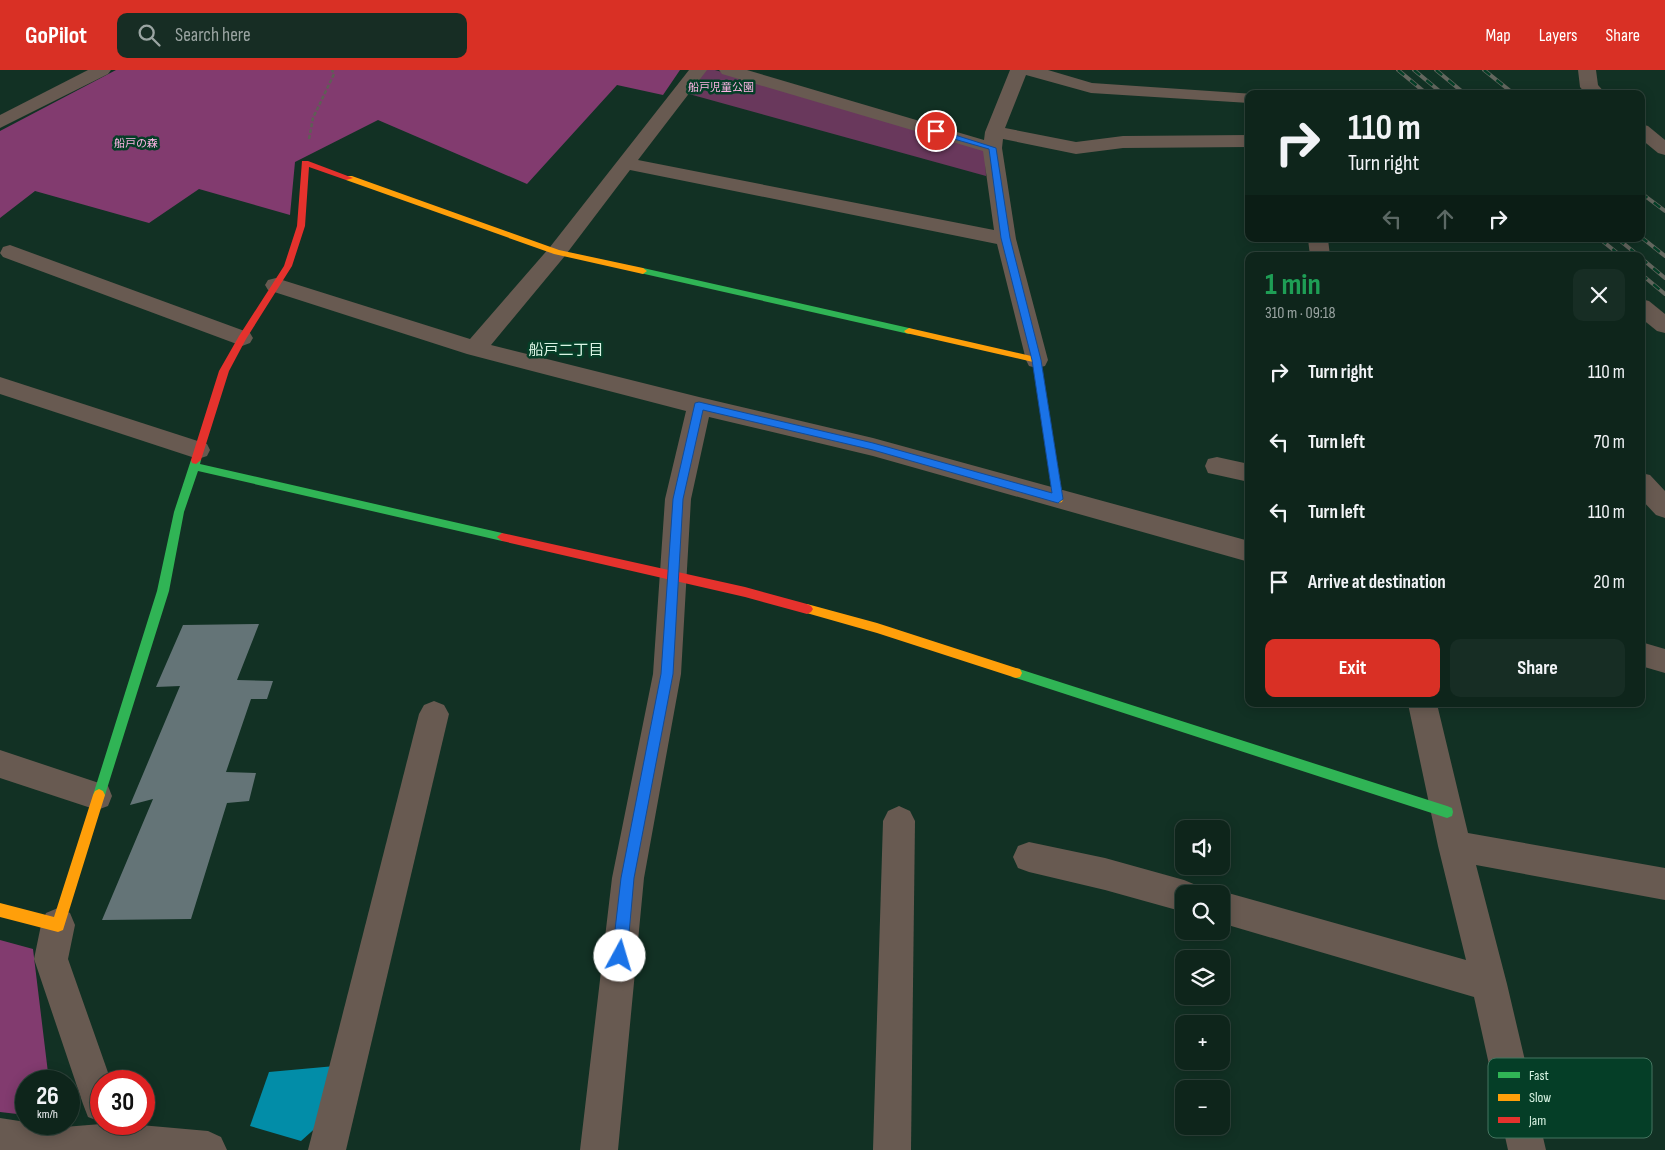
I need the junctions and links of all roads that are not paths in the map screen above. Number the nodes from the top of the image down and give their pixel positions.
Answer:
1 (102, 70) edge
2 (698, 70) edge
3 (728, 70) edge
4 (1019, 70) edge
5 (1029, 70) edge
6 (1101, 70) edge
7 (1586, 70) edge
8 (1091, 88) junction
9 (1592, 90) edge
10 (1245, 98) edge
11 (0, 122) edge
12 (1645, 129) edge
13 (1665, 130) edge
14 (1645, 132) edge
15 (993, 140) junction
16 (1245, 141) edge
17 (1665, 149) edge
18 (627, 164) junction
19 (1006, 238) junction
20 (10, 252) dead end
21 (556, 252) junction
22 (276, 285) junction
23 (1645, 309) edge
24 (1665, 326) edge
25 (242, 338) junction
26 (476, 349) junction
27 (1037, 360) junction
28 (0, 385) edge
29 (699, 406) junction
30 (196, 458) junction
31 (1217, 466) dead end
32 (1245, 472) edge
33 (1645, 486) edge
34 (1058, 499) junction
35 (1665, 508) edge
36 (1245, 551) edge
37 (674, 577) junction
38 (1645, 655) edge
39 (1665, 661) edge
40 (1423, 707) edge
41 (434, 714) dead end
42 (0, 764) edge
43 (97, 796) junction
44 (1447, 812) junction
45 (899, 821) dead end
46 (1454, 846) junction
47 (1029, 857) dead end
48 (1665, 884) edge
49 (1175, 893) edge
50 (0, 910) edge
51 (1230, 910) edge
52 (58, 924) junction
53 (1490, 984) junction
54 (1506, 1058) edge
55 (90, 1072) edge
56 (105, 1135) edge
57 (122, 1135) edge
58 (0, 1138) edge
59 (63, 1148) edge
60 (208, 1150) edge
61 (327, 1150) edge
62 (599, 1150) edge
63 (892, 1150) edge

1 - 11 street
2 - 18 street
3 - 15 street
4 - 15 street
5 - 8 street
6 - 8 street
7 - 9 street
8 - 10 street
12 - 13 street
14 - 17 street
15 - 16 street
15 - 19 street
18 - 19 street
18 - 21 street
19 - 27 street
20 - 25 street
21 - 22 street
21 - 26 street
21 - 27 street
22 - 25 street
22 - 26 street
23 - 24 street
25 - 30 street
26 - 29 street
27 - 34 street
28 - 30 street
29 - 34 street
29 - 37 street
30 - 37 street
30 - 43 street
31 - 32 street
33 - 35 street
34 - 36 street
37 - 44 street
37 - 62 street
38 - 39 street
40 - 44 street
41 - 61 street
42 - 43 street
43 - 52 street
44 - 46 street
45 - 63 street
46 - 48 street
46 - 53 street
47 - 49 street
50 - 52 street
51 - 53 street
52 - 55 street
53 - 54 street
56 - 59 street
57 - 60 street
58 - 59 street

